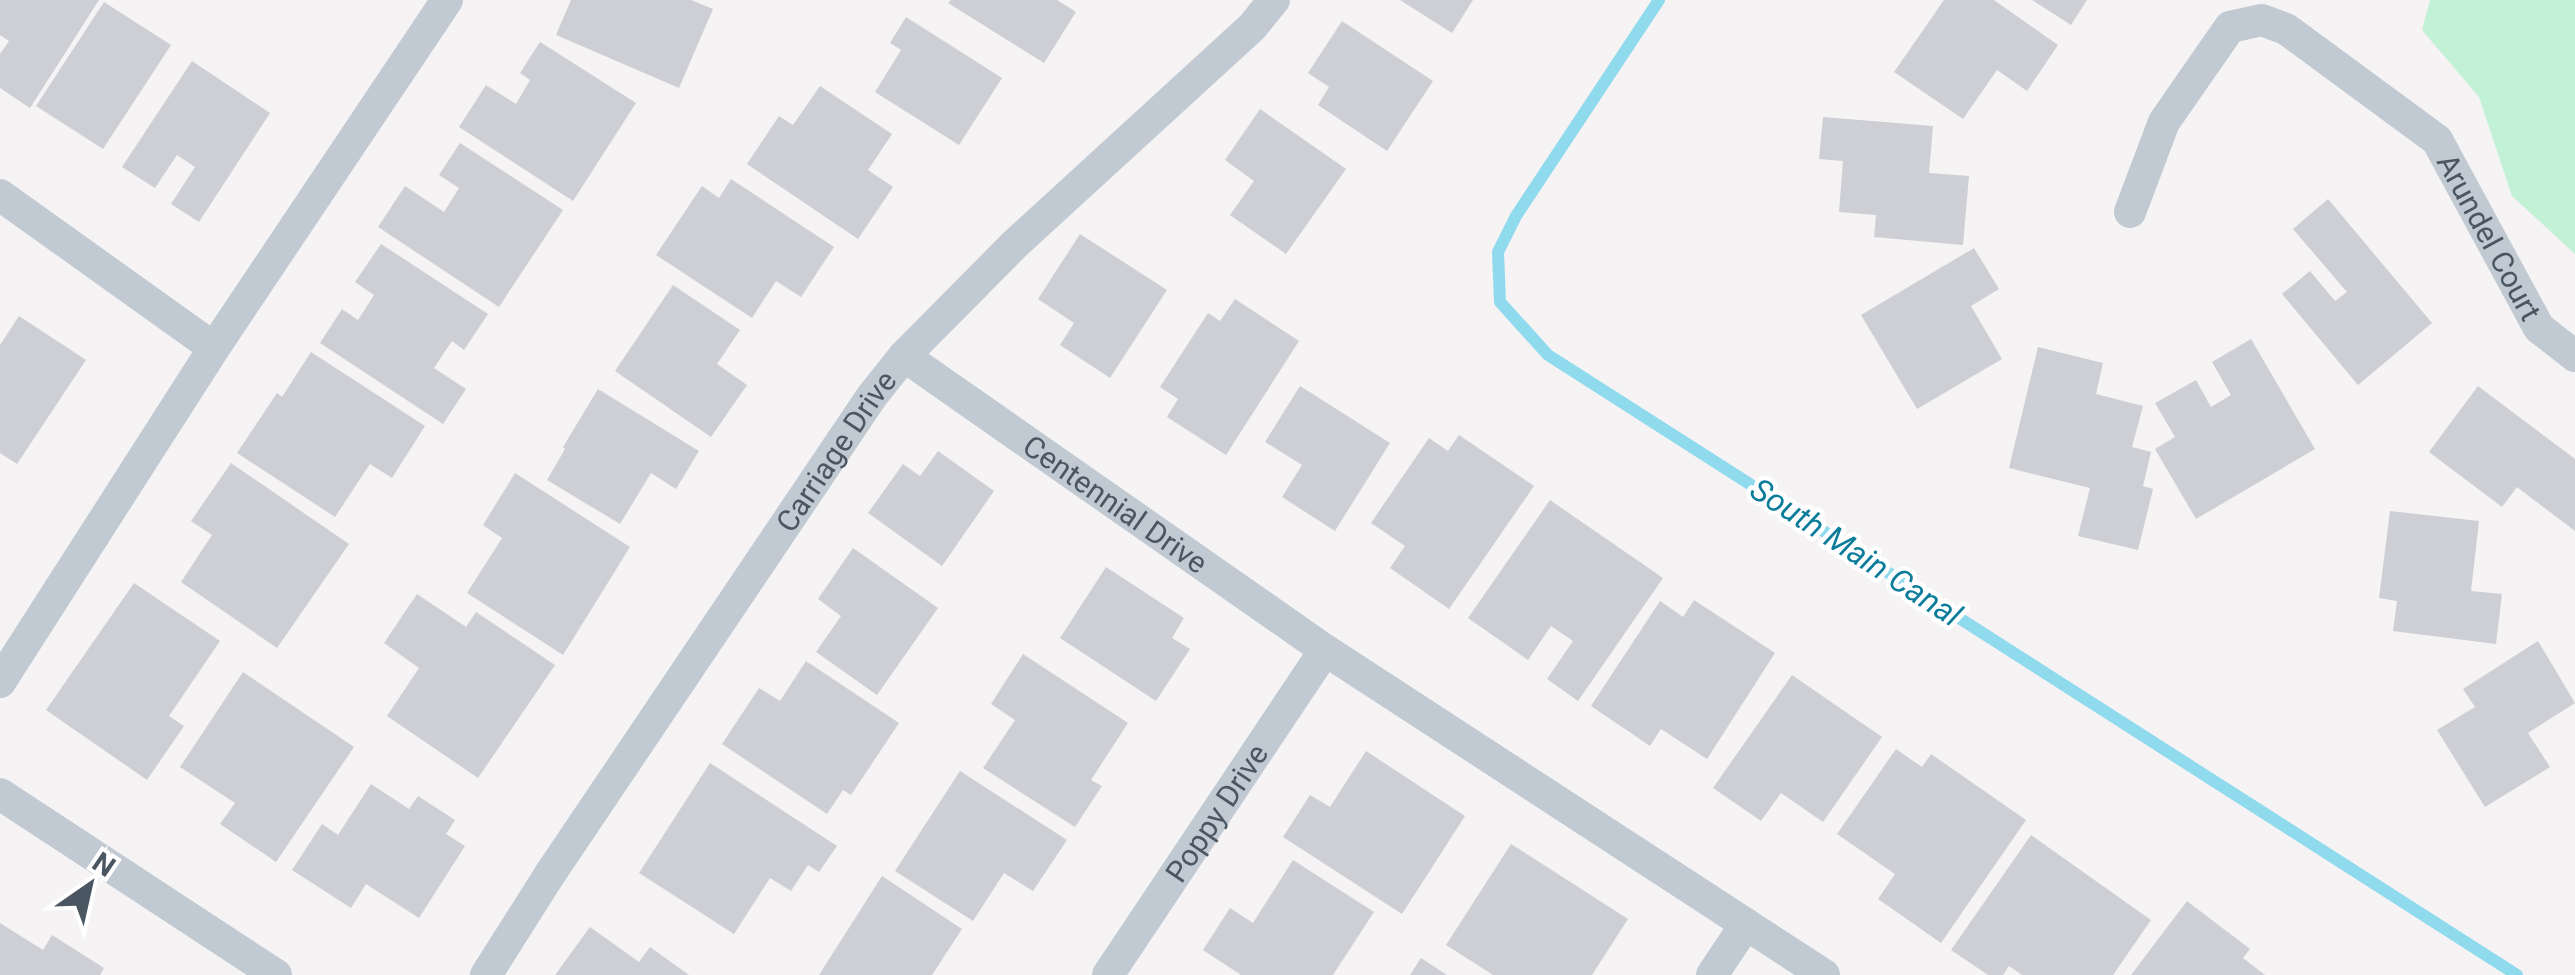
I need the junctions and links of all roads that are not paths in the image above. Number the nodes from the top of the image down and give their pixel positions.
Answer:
1 (447, 0) edge
2 (1274, 0) edge
3 (0, 195) edge
4 (2130, 212) dead end
5 (214, 348) junction
6 (904, 356) junction
7 (2575, 356) edge
8 (1325, 650) junction
9 (0, 682) edge
10 (0, 794) edge
11 (1746, 924) junction
12 (276, 975) edge
13 (486, 975) edge
14 (1108, 975) edge
15 (1712, 975) edge
16 (1824, 975) edge

1 - 5 street
2 - 6 street, Carriage Drive
3 - 5 street
4 - 7 street, Arundel Court
5 - 9 street
6 - 8 street, Centennial Drive
6 - 13 street, Carriage Drive
8 - 11 street, Centennial Drive
8 - 14 street, Poppy Drive
10 - 12 street
11 - 15 street
11 - 16 street, Centennial Drive

